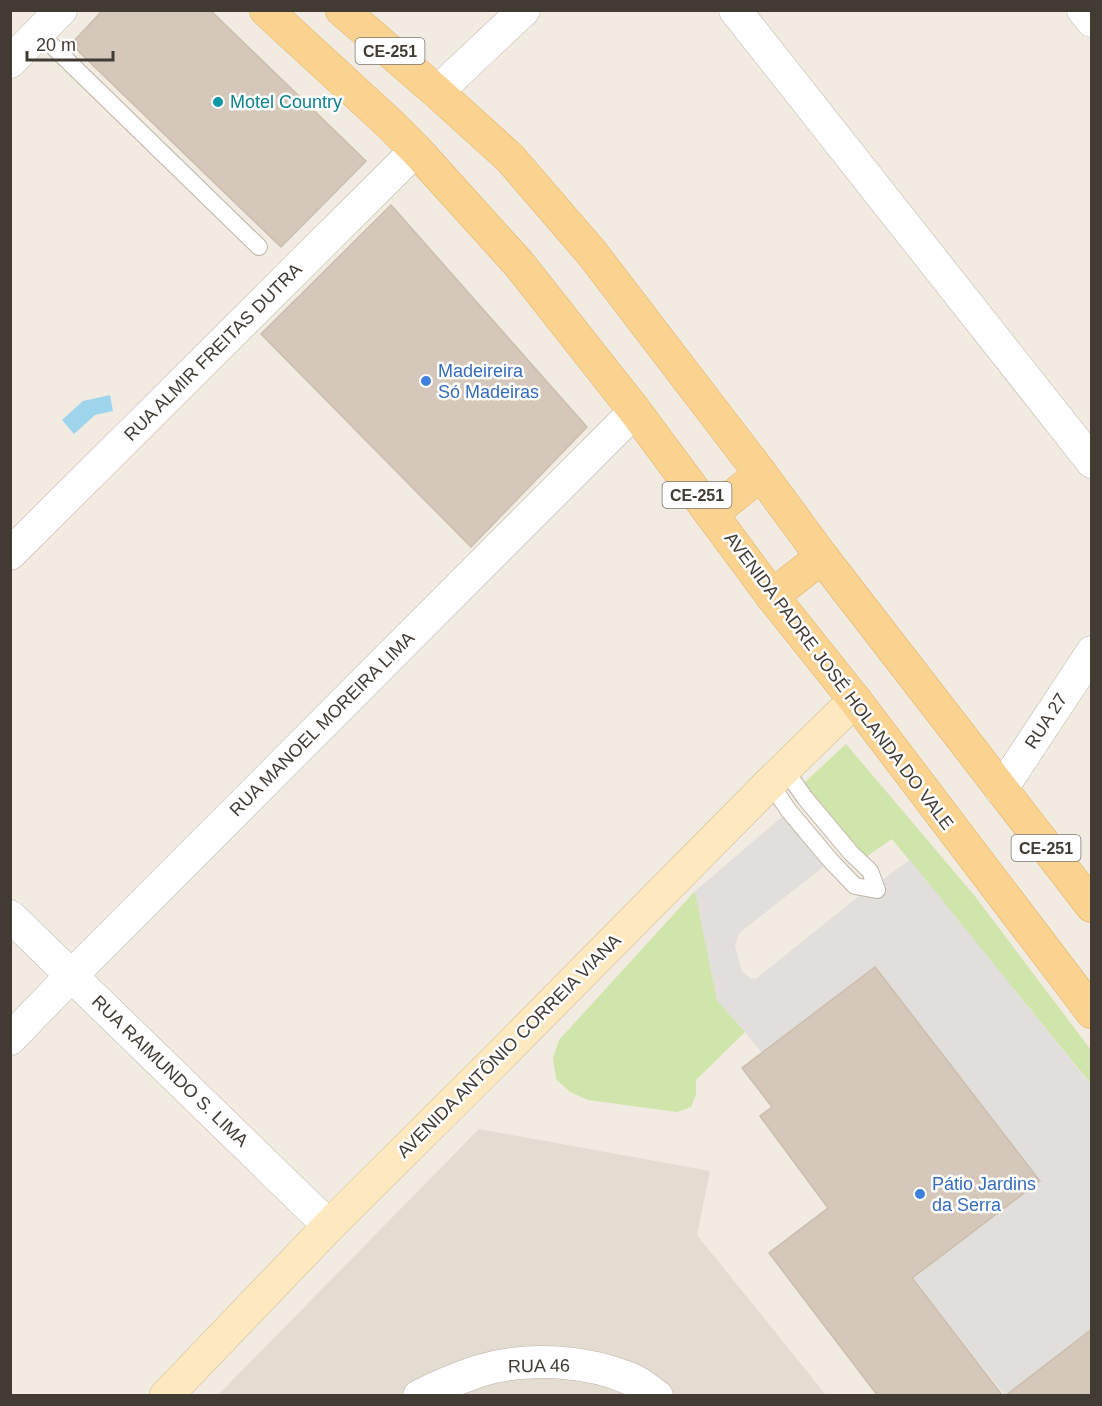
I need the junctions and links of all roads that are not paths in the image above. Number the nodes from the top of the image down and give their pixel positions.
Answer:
1 (61, 10) edge
2 (266, 10) edge
3 (342, 10) edge
4 (524, 10) edge
5 (735, 10) edge
6 (1083, 10) edge
7 (1092, 21) edge
8 (39, 33) junction
9 (10, 62) edge
10 (437, 92) junction
11 (416, 150) junction
12 (259, 247) dead end
13 (635, 411) junction
14 (1092, 462) edge
15 (761, 474) junction
16 (711, 514) junction
17 (10, 554) edge
18 (822, 557) junction
19 (772, 596) junction
20 (1092, 652) edge
21 (855, 700) junction
22 (777, 776) junction
23 (1001, 790) junction
24 (1092, 906) edge
25 (10, 916) edge
26 (72, 975) junction
27 (1092, 1012) edge
28 (10, 1039) edge
29 (329, 1226) junction
30 (166, 1395) edge
31 (419, 1395) edge
32 (657, 1395) edge

1 - 8 street
2 - 11 main road, AVENIDA PADRE JOSÉ HOLANDA DO VALE / CE-251
3 - 10 main road, CE-251
4 - 10 street
5 - 14 street
6 - 7 street
8 - 9 street
8 - 12 lane
10 - 15 main road, CE-251
11 - 13 main road, AVENIDA PADRE JOSÉ HOLANDA DO VALE / CE-251
11 - 17 street, RUA ALMIR FREITAS DUTRA
13 - 16 main road, AVENIDA PADRE JOSÉ HOLANDA DO VALE / CE-251
13 - 26 street, RUA MANOEL MOREIRA LIMA
15 - 16 main road
15 - 18 main road, CE-251
16 - 19 main road, AVENIDA PADRE JOSÉ HOLANDA DO VALE / CE-251
18 - 19 main road
18 - 23 main road, CE-251
19 - 21 main road, AVENIDA PADRE JOSÉ HOLANDA DO VALE / CE-251
20 - 23 street, RUA 27
21 - 22 street, AVENIDA ANTÔNIO CORREIA VIANA
21 - 27 main road, AVENIDA PADRE JOSÉ HOLANDA DO VALE / CE-251
22 - 22 lane
22 - 29 street, AVENIDA ANTÔNIO CORREIA VIANA
23 - 24 main road, CE-251
25 - 26 street, RUA RAIMUNDO S. LIMA
26 - 28 street, RUA MANOEL MOREIRA LIMA
26 - 29 street, RUA RAIMUNDO S. LIMA
29 - 30 street, AVENIDA ANTÔNIO CORREIA VIANA
31 - 32 street, RUA 46

